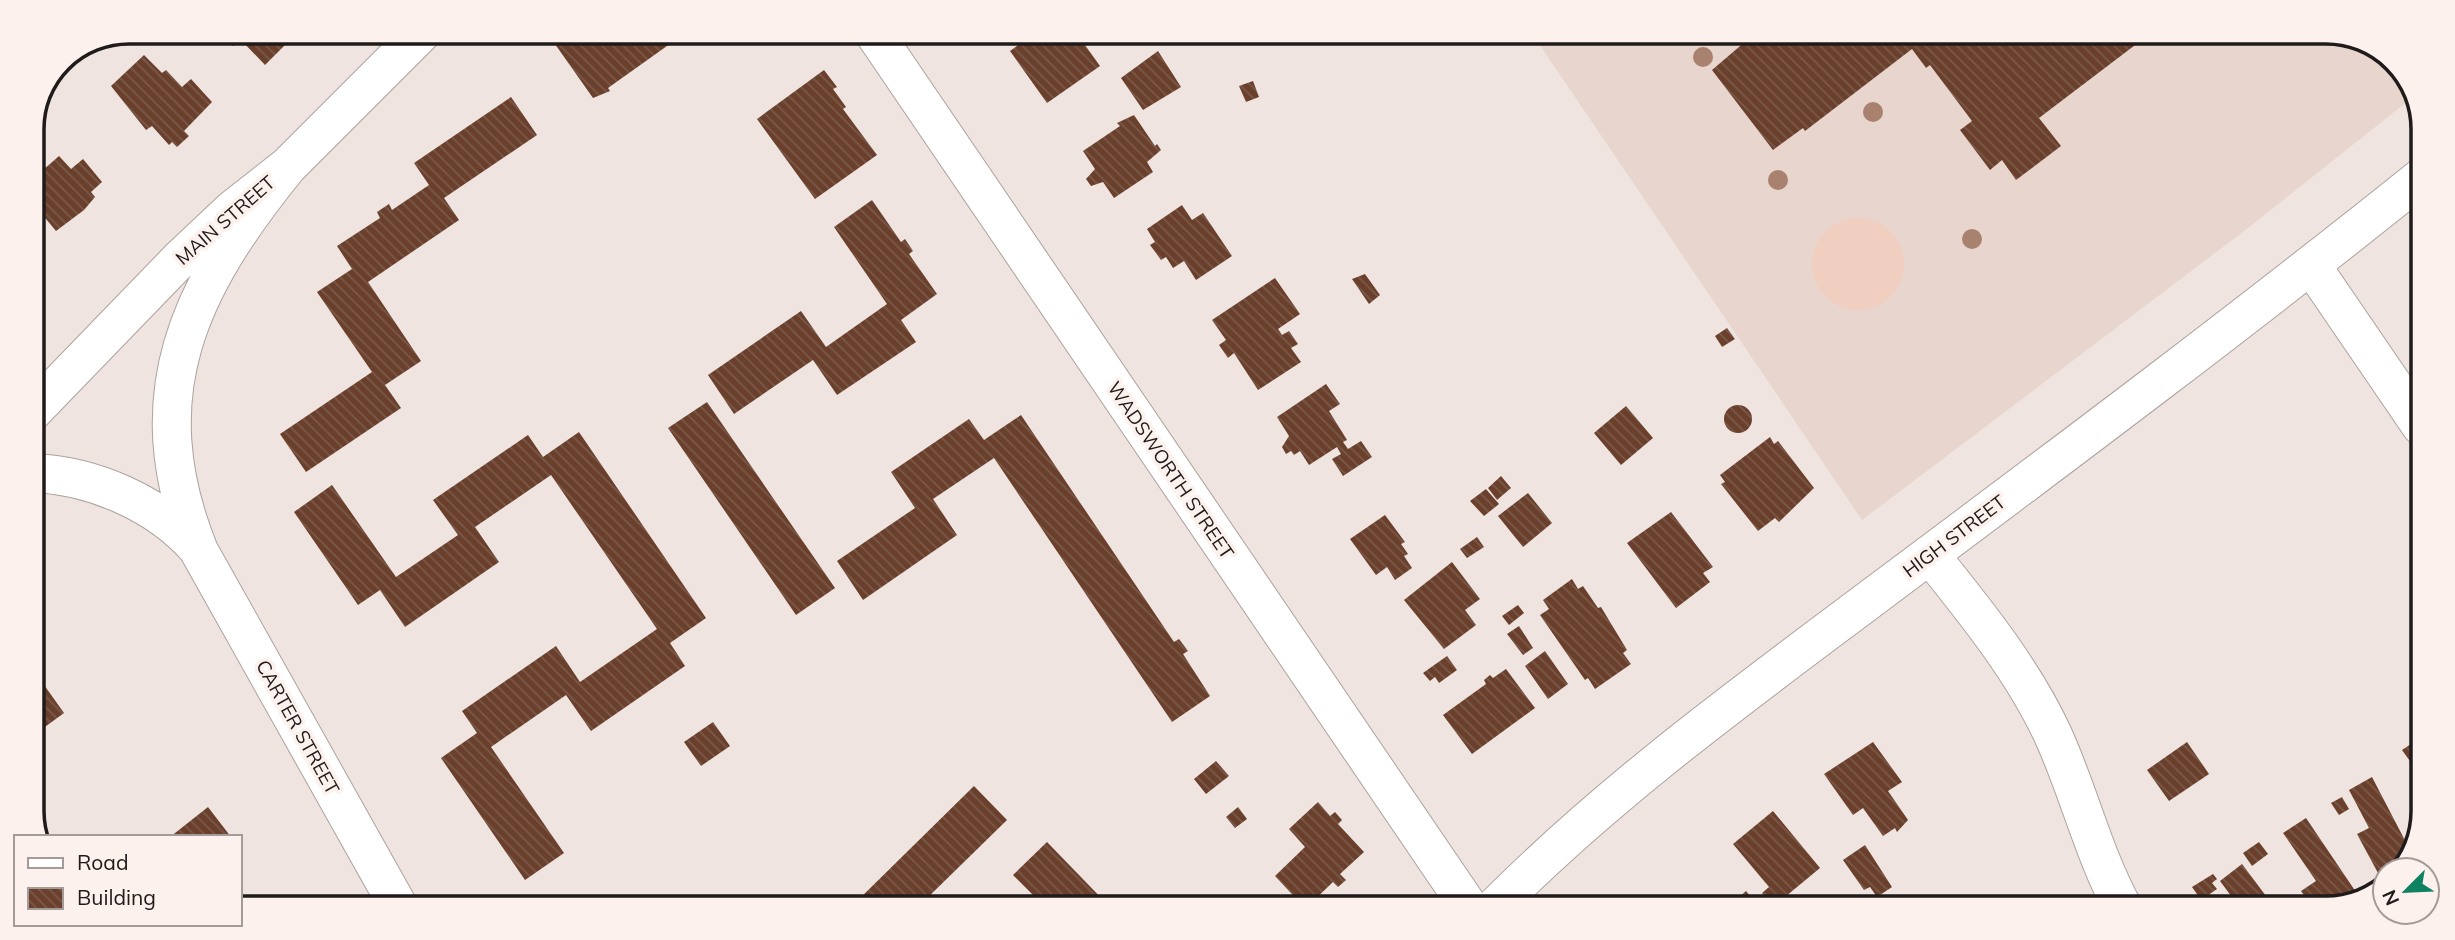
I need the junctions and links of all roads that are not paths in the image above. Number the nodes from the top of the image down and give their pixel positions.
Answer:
1 (410, 44) edge
2 (881, 44) edge
3 (288, 166) junction
4 (2411, 186) edge
5 (2311, 265) junction
6 (44, 400) edge
7 (2411, 411) edge
8 (44, 474) edge
9 (200, 551) junction
10 (1930, 555) junction
11 (393, 896) edge
12 (1461, 896) edge
13 (1506, 896) edge
14 (2117, 896) edge

1 - 3 street, MAIN STREET
2 - 12 street, WADSWORTH STREET
3 - 6 street, MAIN STREET
3 - 9 street, CARTER STREET
4 - 5 street, HIGH STREET
5 - 7 street
5 - 10 street, HIGH STREET
8 - 9 street, CARTER STREET
9 - 11 street, CARTER STREET
10 - 13 street, HIGH STREET
10 - 14 street

